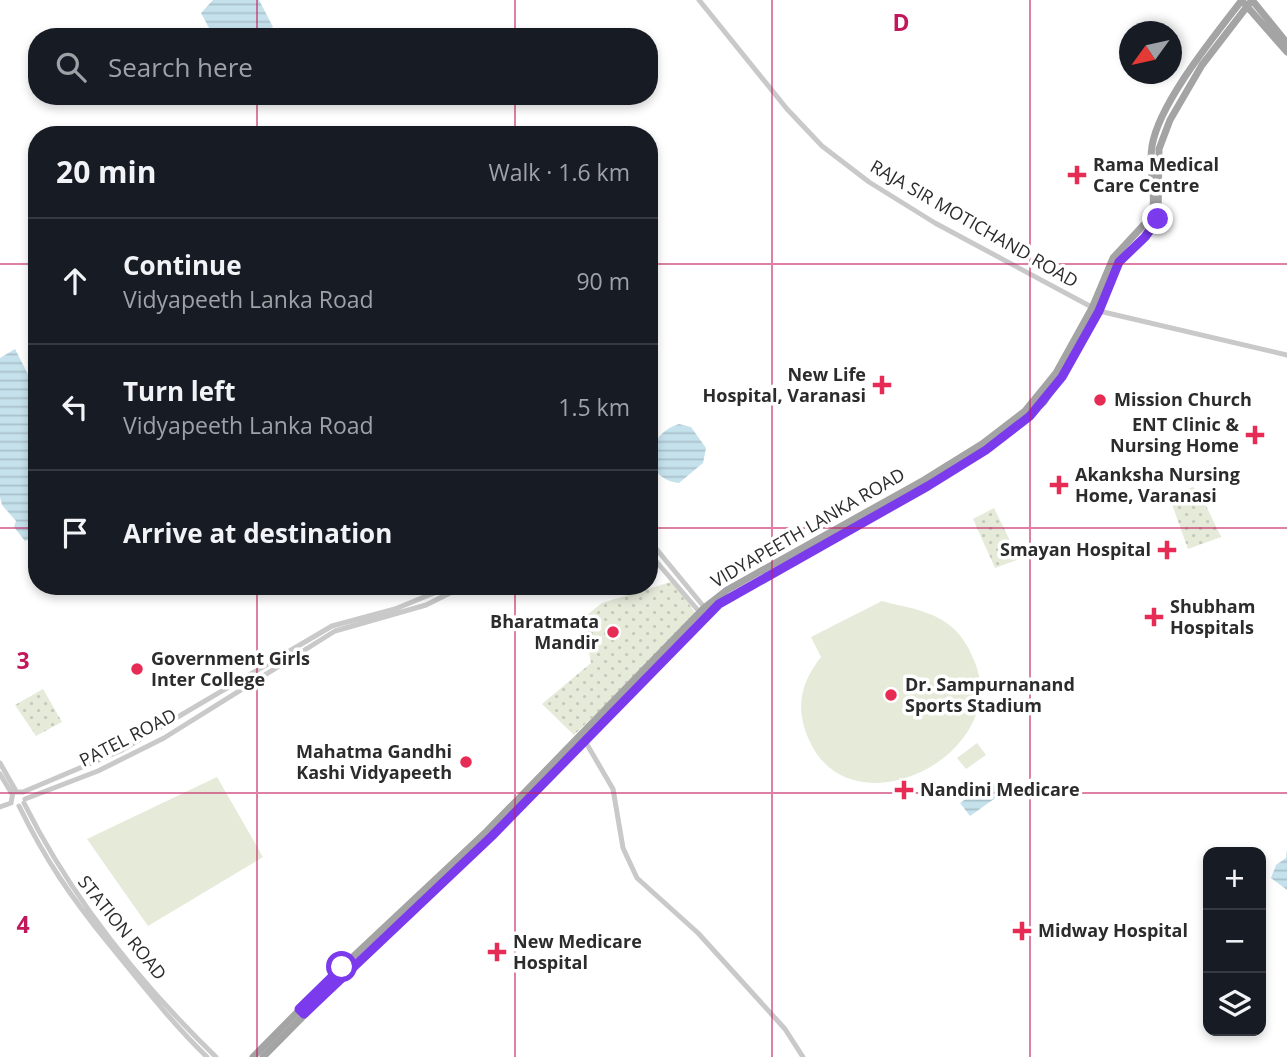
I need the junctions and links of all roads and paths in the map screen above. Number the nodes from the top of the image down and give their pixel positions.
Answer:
1 (699, 0) edge
2 (1247, 1) edge
3 (1287, 43) edge
4 (1287, 52) edge
5 (1096, 310) junction
6 (1287, 355) edge
7 (658, 552) edge
8 (658, 563) edge
9 (430, 595) edge
10 (446, 595) edge
11 (704, 613) junction
12 (334, 629) junction
13 (585, 741) junction
14 (0, 762) edge
15 (0, 774) edge
16 (6, 784) junction
17 (0, 788) edge
18 (17, 798) junction
19 (0, 800) edge
20 (0, 807) edge
21 (302, 1011) junction
22 (265, 1052) edge
23 (207, 1057) edge
24 (216, 1057) edge
25 (253, 1057) edge
26 (803, 1057) edge

1 - 5 street, RAJA SIR MOTICHAND ROAD
2 - 3 main road
2 - 4 main road
2 - 5 main road, VIDYAPEETH LANKA ROAD
5 - 6 street, RAJA SIR MOTICHAND ROAD
5 - 11 main road, VIDYAPEETH LANKA ROAD
7 - 11 street
8 - 11 street
9 - 12 street, PATEL ROAD
10 - 12 street, PATEL ROAD
11 - 13 main road, VIDYAPEETH LANKA ROAD
11 - 21 main road, VIDYAPEETH LANKA ROAD
12 - 18 street, PATEL ROAD
12 - 18 street, PATEL ROAD
13 - 21 main road, VIDYAPEETH LANKA ROAD
13 - 26 street
14 - 18 street, STATION ROAD
15 - 16 street, STATION ROAD
16 - 17 street
16 - 18 street, STATION ROAD
18 - 19 street, PATEL ROAD
18 - 20 street, PATEL ROAD
18 - 23 street, STATION ROAD
18 - 24 street, STATION ROAD
21 - 22 main road, VIDYAPEETH LANKA ROAD
22 - 25 main road, VIDYAPEETH LANKA ROAD

